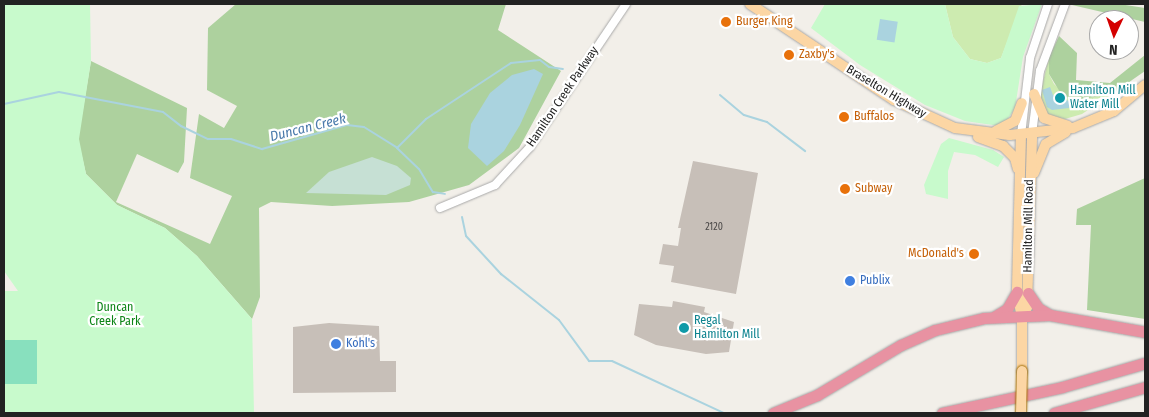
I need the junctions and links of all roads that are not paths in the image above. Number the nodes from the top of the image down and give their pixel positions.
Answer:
1 (626, 4) edge
2 (750, 4) edge
3 (1048, 4) edge
4 (1064, 4) edge
5 (1145, 85) edge
6 (1034, 94) junction
7 (1022, 103) junction
8 (955, 128) junction
9 (1073, 128) junction
10 (986, 134) junction
11 (1026, 135) junction
12 (1020, 177) junction
13 (1030, 186) junction
14 (440, 208) dead end
15 (1023, 292) junction
16 (1050, 315) junction
17 (1022, 317) junction
18 (993, 318) junction
19 (1145, 332) edge
20 (1145, 363) edge
21 (1145, 387) edge
22 (774, 413) edge
23 (942, 413) edge
24 (1021, 413) edge
25 (1054, 413) edge

1 - 14 street, Hamilton Creek Parkway
2 - 8 main road, Braselton Highway
3 - 7 street
4 - 6 street
5 - 9 main road, Braselton Highway
6 - 9 main road
6 - 11 street
7 - 10 main road
7 - 11 street
8 - 10 main road, Braselton Highway
8 - 12 main road
9 - 11 main road, Braselton Highway
9 - 13 main road
10 - 11 main road, Braselton Highway
11 - 12 main road, Hamilton Mill Road
11 - 13 main road, Hamilton Mill Road
12 - 15 main road, Hamilton Mill Road
13 - 15 main road, Hamilton Mill Road
15 - 16 highway
15 - 17 main road, Hamilton Mill Road
15 - 18 highway
16 - 17 highway
16 - 19 highway
17 - 18 highway
17 - 24 main road, Hamilton Mill Road, bridge
18 - 22 highway
20 - 23 highway
21 - 25 highway

